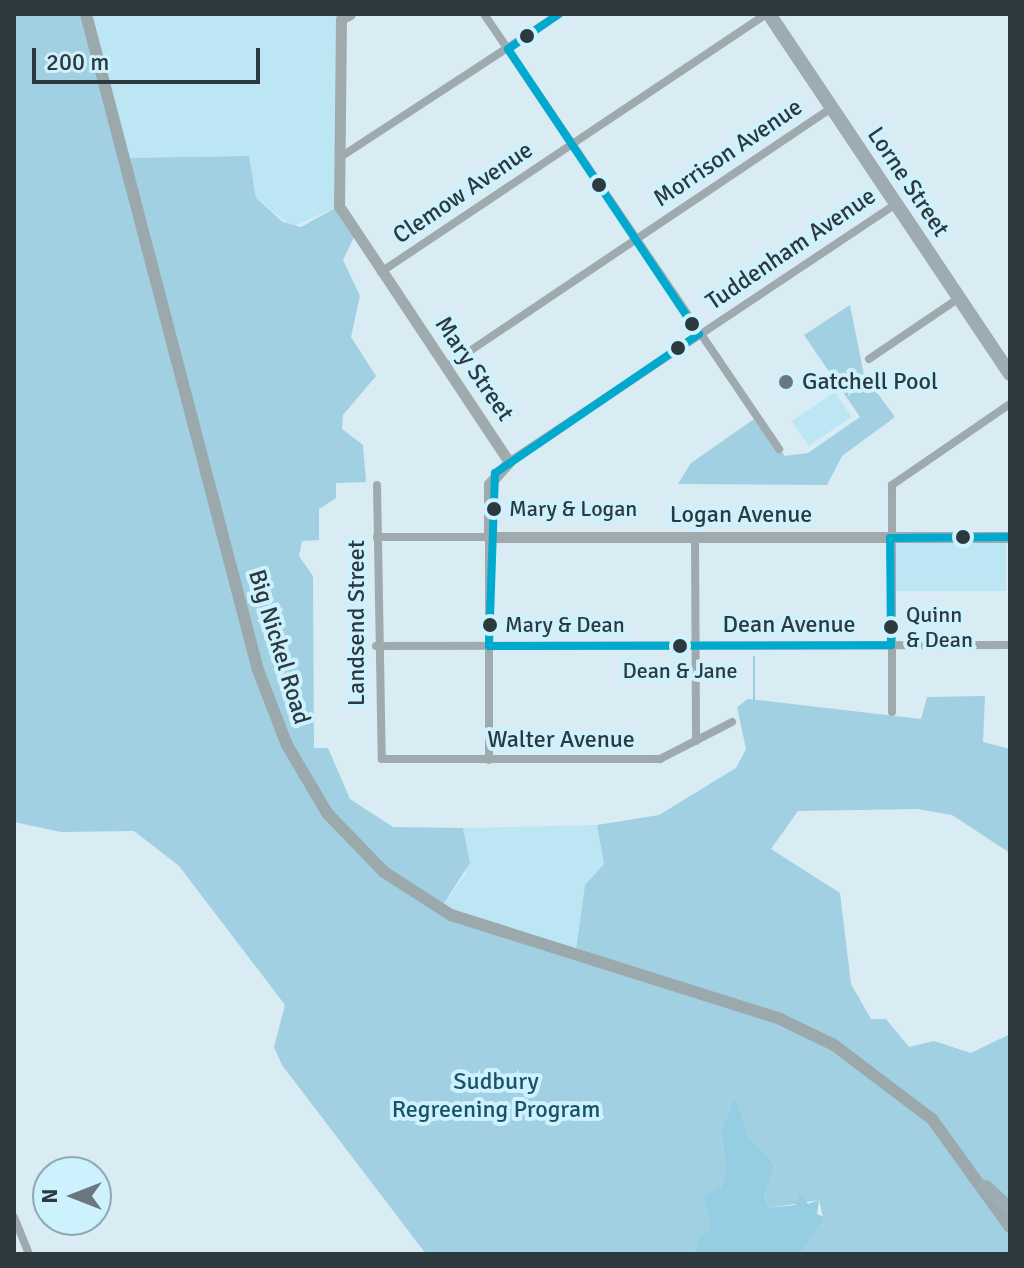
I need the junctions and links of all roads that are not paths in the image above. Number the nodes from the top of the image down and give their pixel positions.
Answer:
1 (86, 14) edge
2 (484, 14) edge
3 (559, 14) edge
4 (768, 14) edge
5 (344, 16) edge
6 (508, 49) junction
7 (833, 107) junction
8 (572, 143) junction
9 (338, 159) junction
10 (896, 204) junction
11 (636, 239) junction
12 (381, 272) junction
13 (959, 298) junction
14 (699, 334) junction
15 (869, 359) dead end
16 (446, 367) junction
17 (1010, 374) edge
18 (1010, 404) edge
19 (779, 449) dead end
20 (509, 462) junction
21 (377, 485) dead end
22 (377, 537) junction
23 (489, 537) junction
24 (695, 537) junction
25 (1010, 537) edge
26 (890, 538) junction
27 (695, 645) junction
28 (891, 645) junction
29 (1010, 645) edge
30 (376, 646) junction
31 (489, 646) junction
32 (892, 712) dead end
33 (732, 722) dead end
34 (696, 741) junction
35 (382, 759) joint
36 (489, 760) junction
37 (986, 1187) junction
38 (1010, 1209) edge
39 (14, 1217) edge
40 (1010, 1227) edge
41 (29, 1254) edge

1 - 37 main road, Big Nickel Road
2 - 6 street
3 - 6 street
4 - 7 main road, Lorne Street
4 - 8 street, Clemow Avenue
5 - 9 street, Mary Street
6 - 8 street
6 - 9 street
7 - 10 main road, Lorne Street
7 - 11 street, Morrison Avenue
8 - 11 street
8 - 12 street, Clemow Avenue
9 - 12 street, Mary Street
10 - 13 main road, Lorne Street
10 - 14 street, Tuddenham Avenue
11 - 14 street
11 - 16 street, Morrison Avenue
12 - 16 street, Mary Street
13 - 15 street
13 - 17 main road, Lorne Street
14 - 19 street
14 - 20 street, Tuddenham Avenue
16 - 20 street, Mary Street
18 - 26 street
20 - 23 street
21 - 22 street, Landsend Street
22 - 23 street, Logan Avenue
22 - 30 street, Landsend Street
23 - 24 street, Logan Avenue
23 - 31 street
24 - 26 street, Logan Avenue
24 - 27 street
25 - 26 street, Logan Avenue
26 - 28 street
27 - 28 street, Dean Avenue
27 - 31 street, Dean Avenue
27 - 34 street
28 - 29 street, Dean Avenue
28 - 32 street
30 - 31 street, Dean Avenue
30 - 35 street, Landsend Street
31 - 36 street
33 - 34 street, Walter Avenue
34 - 36 street, Walter Avenue
35 - 36 street, Walter Avenue
37 - 38 main road
37 - 40 main road, Big Nickel Road
39 - 41 street

